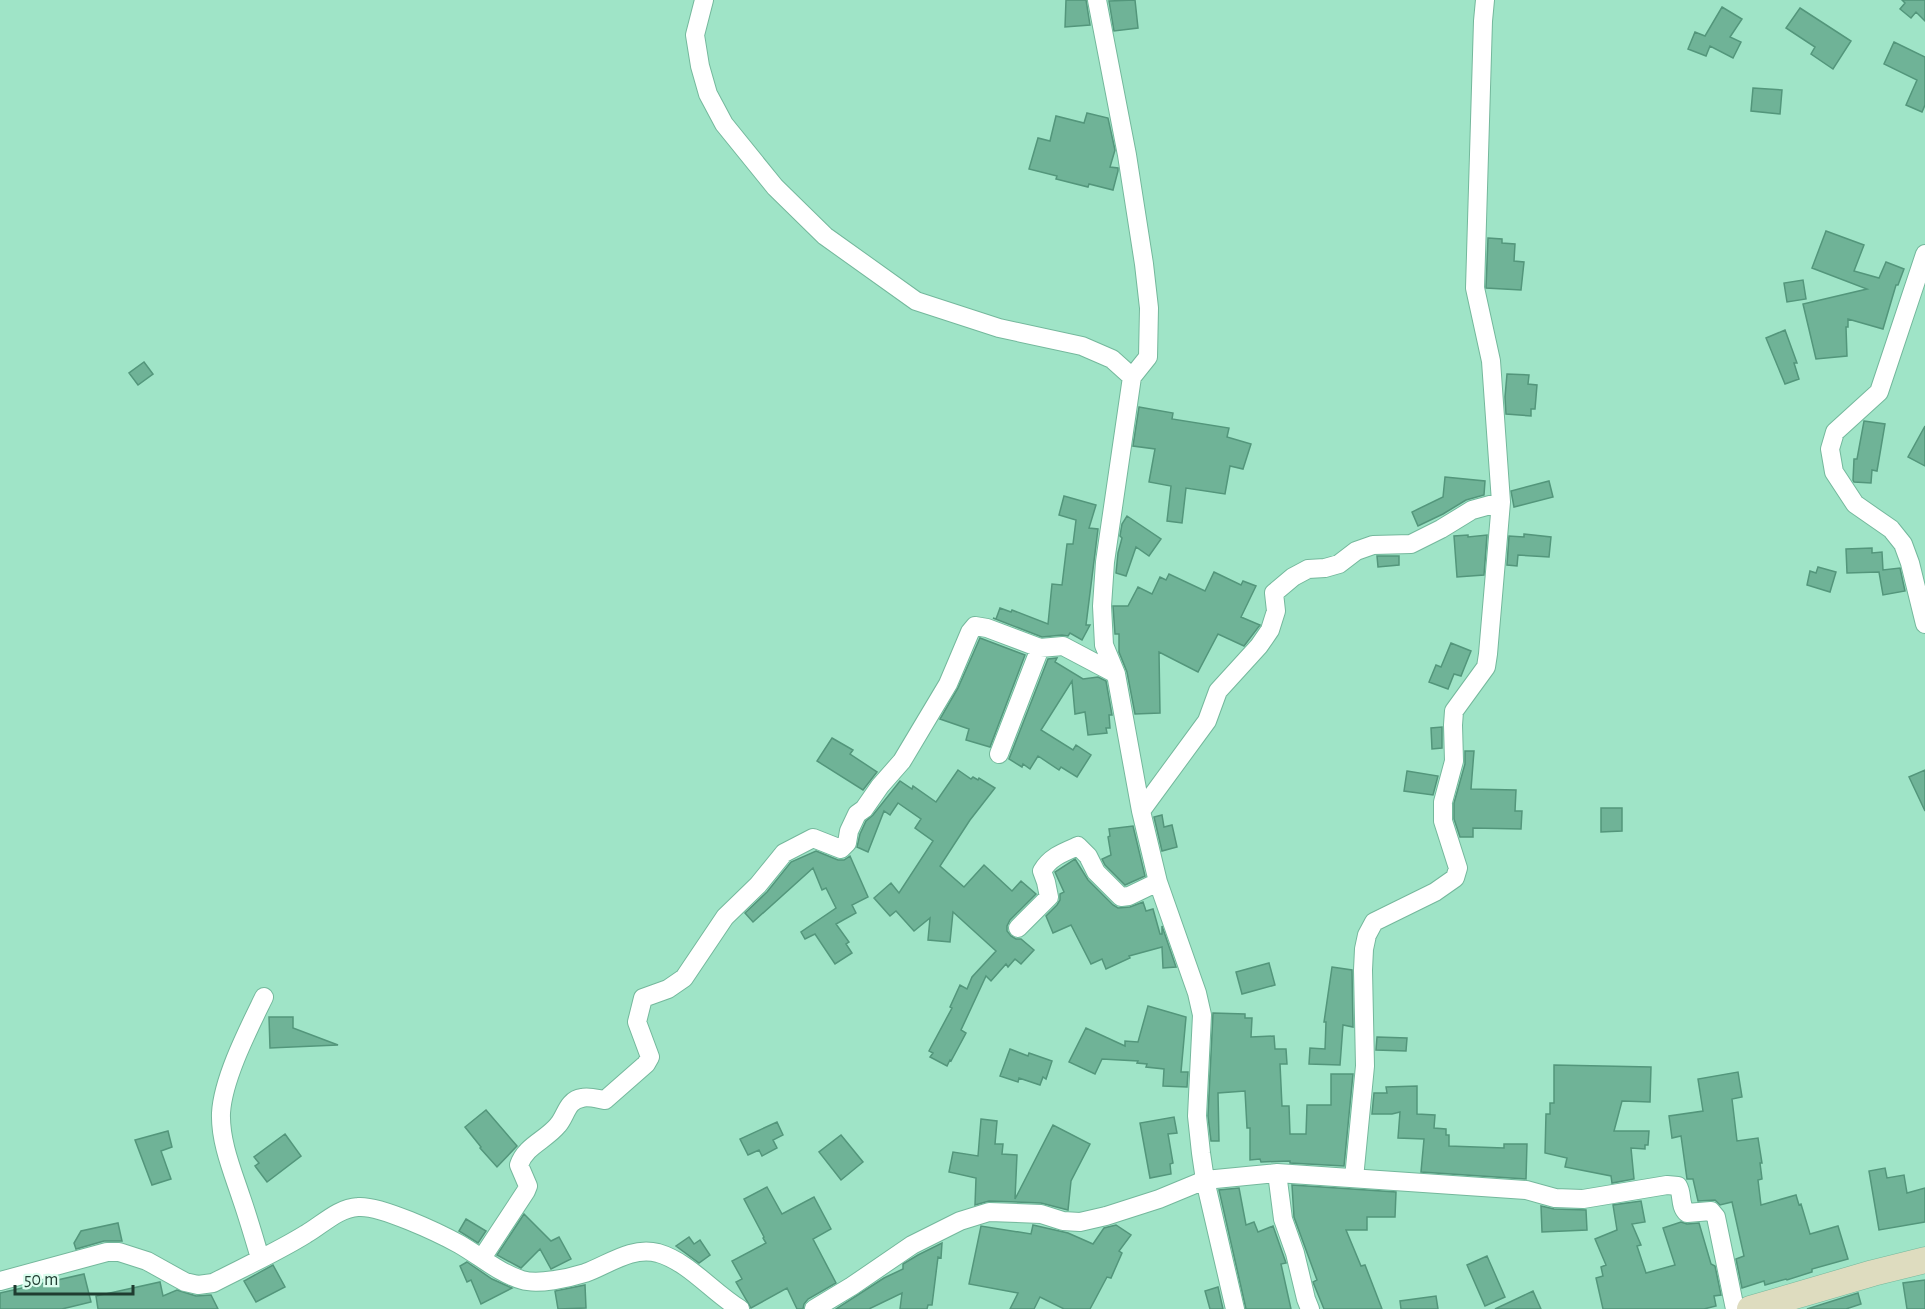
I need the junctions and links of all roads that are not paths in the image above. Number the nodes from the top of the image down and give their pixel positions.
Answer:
1 (704, 0) edge
2 (1097, 0) edge
3 (1485, 0) edge
4 (1925, 254) edge
5 (1132, 377) junction
6 (1501, 502) junction
7 (1925, 624) edge
8 (1040, 648) junction
9 (1116, 674) junction
10 (999, 754) dead end
11 (1141, 811) junction
12 (1158, 882) junction
13 (1018, 928) dead end
14 (264, 997) dead end
15 (1277, 1173) junction
16 (1354, 1178) junction
17 (1205, 1180) junction
18 (260, 1258) junction
19 (482, 1258) junction
20 (1925, 1260) edge
21 (0, 1281) edge
22 (740, 1309) edge
23 (814, 1309) edge
24 (1235, 1309) edge
25 (1310, 1309) edge
26 (1735, 1309) edge
27 (1750, 1309) edge

1 - 5 street
2 - 5 street
3 - 6 street
4 - 7 street
5 - 9 street
6 - 11 street
6 - 16 street
8 - 9 street
8 - 10 street
8 - 19 street
9 - 11 street
11 - 12 street
12 - 13 street
12 - 17 street
14 - 18 street
15 - 16 street
15 - 17 street
15 - 25 street
16 - 26 street
17 - 23 street
17 - 24 street
18 - 19 street
18 - 21 street
19 - 22 street
20 - 27 main road

